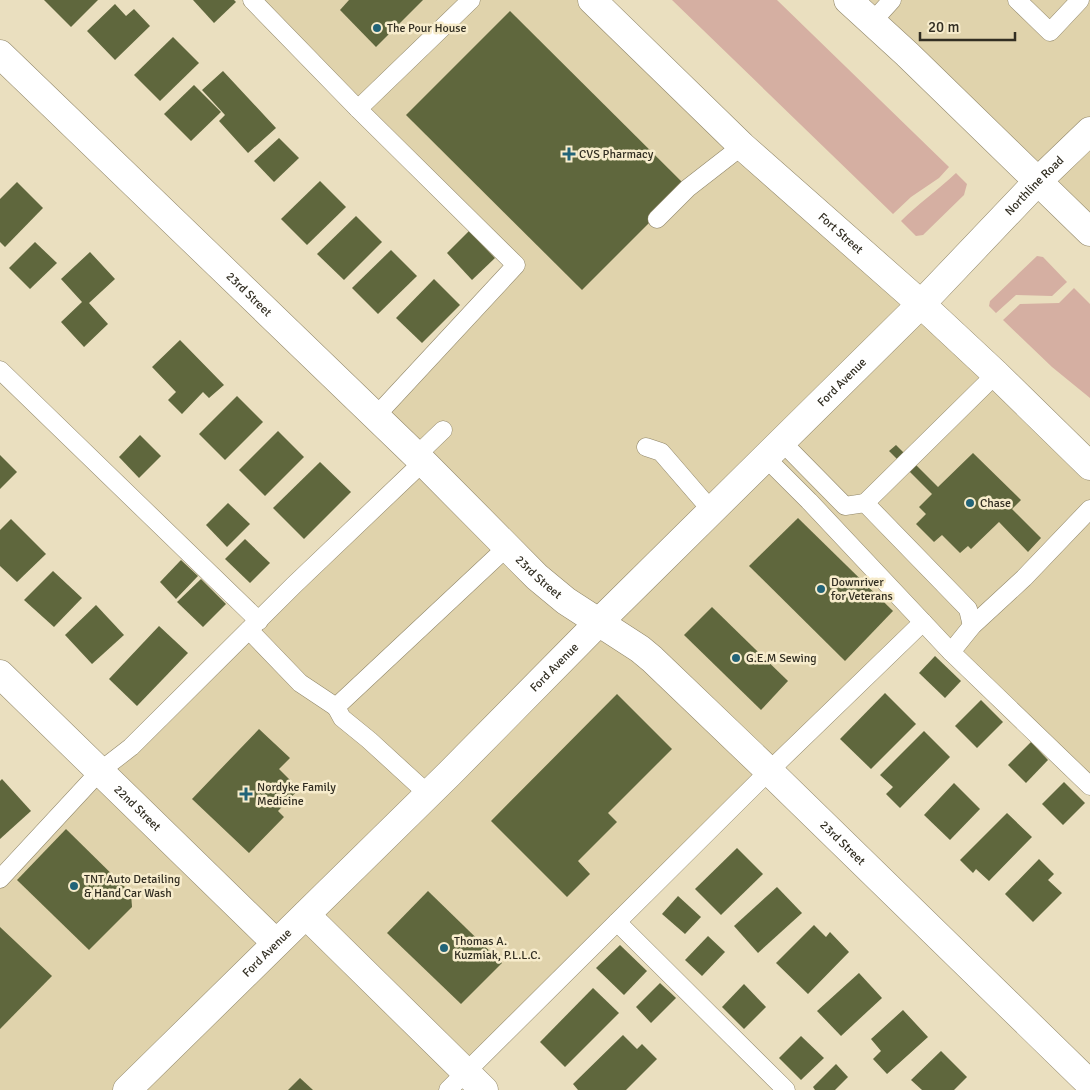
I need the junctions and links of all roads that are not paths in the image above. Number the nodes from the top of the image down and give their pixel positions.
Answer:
1 (252, 0) edge
2 (471, 0) edge
3 (592, 0) edge
4 (848, 0) edge
5 (892, 0) edge
6 (1017, 0) edge
7 (1080, 0) edge
8 (872, 22) junction
9 (0, 54) edge
10 (358, 109) junction
11 (1090, 130) edge
12 (742, 146) junction
13 (1038, 181) junction
14 (657, 219) dead end
15 (1090, 232) edge
16 (980, 242) joint
17 (921, 304) junction
18 (0, 370) edge
19 (996, 374) junction
20 (375, 417) junction
21 (443, 430) dead end
22 (646, 447) dead end
23 (774, 450) junction
24 (420, 459) junction
25 (1090, 466) edge
26 (864, 503) junction
27 (1090, 509) edge
28 (712, 510) junction
29 (507, 547) junction
30 (599, 622) junction
31 (922, 622) junction
32 (254, 626) junction
33 (972, 626) junction
34 (951, 652) junction
35 (0, 674) edge
36 (336, 707) junction
37 (769, 770) junction
38 (100, 771) junction
39 (1090, 786) edge
40 (428, 794) junction
41 (0, 879) edge
42 (306, 915) junction
43 (617, 922) junction
44 (276, 943) junction
45 (466, 1084) edge
46 (1090, 1084) edge
47 (127, 1090) edge
48 (786, 1090) edge

1 - 10 lane
2 - 10 lane
3 - 12 main road, Fort Street
4 - 8 main road
5 - 8 lane
6 - 7 lane
8 - 13 main road
9 - 20 main road, 23rd Street
10 - 20 lane
11 - 13 main road, Northline Road
12 - 14 lane
12 - 17 main road, Fort Street
13 - 15 main road
13 - 16 main road, Northline Road
16 - 17 main road, Ford Avenue
17 - 19 main road, Fort Street
17 - 23 main road, Ford Avenue
18 - 32 lane
19 - 25 main road, Fort Street
19 - 26 lane
20 - 24 main road, 23rd Street
21 - 24 lane
22 - 28 lane
23 - 26 lane
23 - 28 main road, Ford Avenue
23 - 31 lane
24 - 29 main road, 23rd Street
24 - 32 lane
26 - 33 lane
27 - 33 lane
28 - 30 main road, Ford Avenue
29 - 30 main road, 23rd Street
29 - 36 lane
30 - 37 main road, 23rd Street
30 - 40 main road, Ford Avenue
31 - 34 lane
31 - 37 lane
32 - 36 lane
32 - 38 lane
33 - 34 lane
34 - 39 lane
35 - 38 main road, 22nd Street
36 - 40 lane
37 - 43 lane
37 - 46 main road, 23rd Street
38 - 41 lane
38 - 44 main road, 22nd Street
40 - 42 main road, Ford Avenue
42 - 44 main road, Ford Avenue
42 - 45 main road
43 - 45 lane
43 - 48 lane
44 - 47 main road, Ford Avenue

